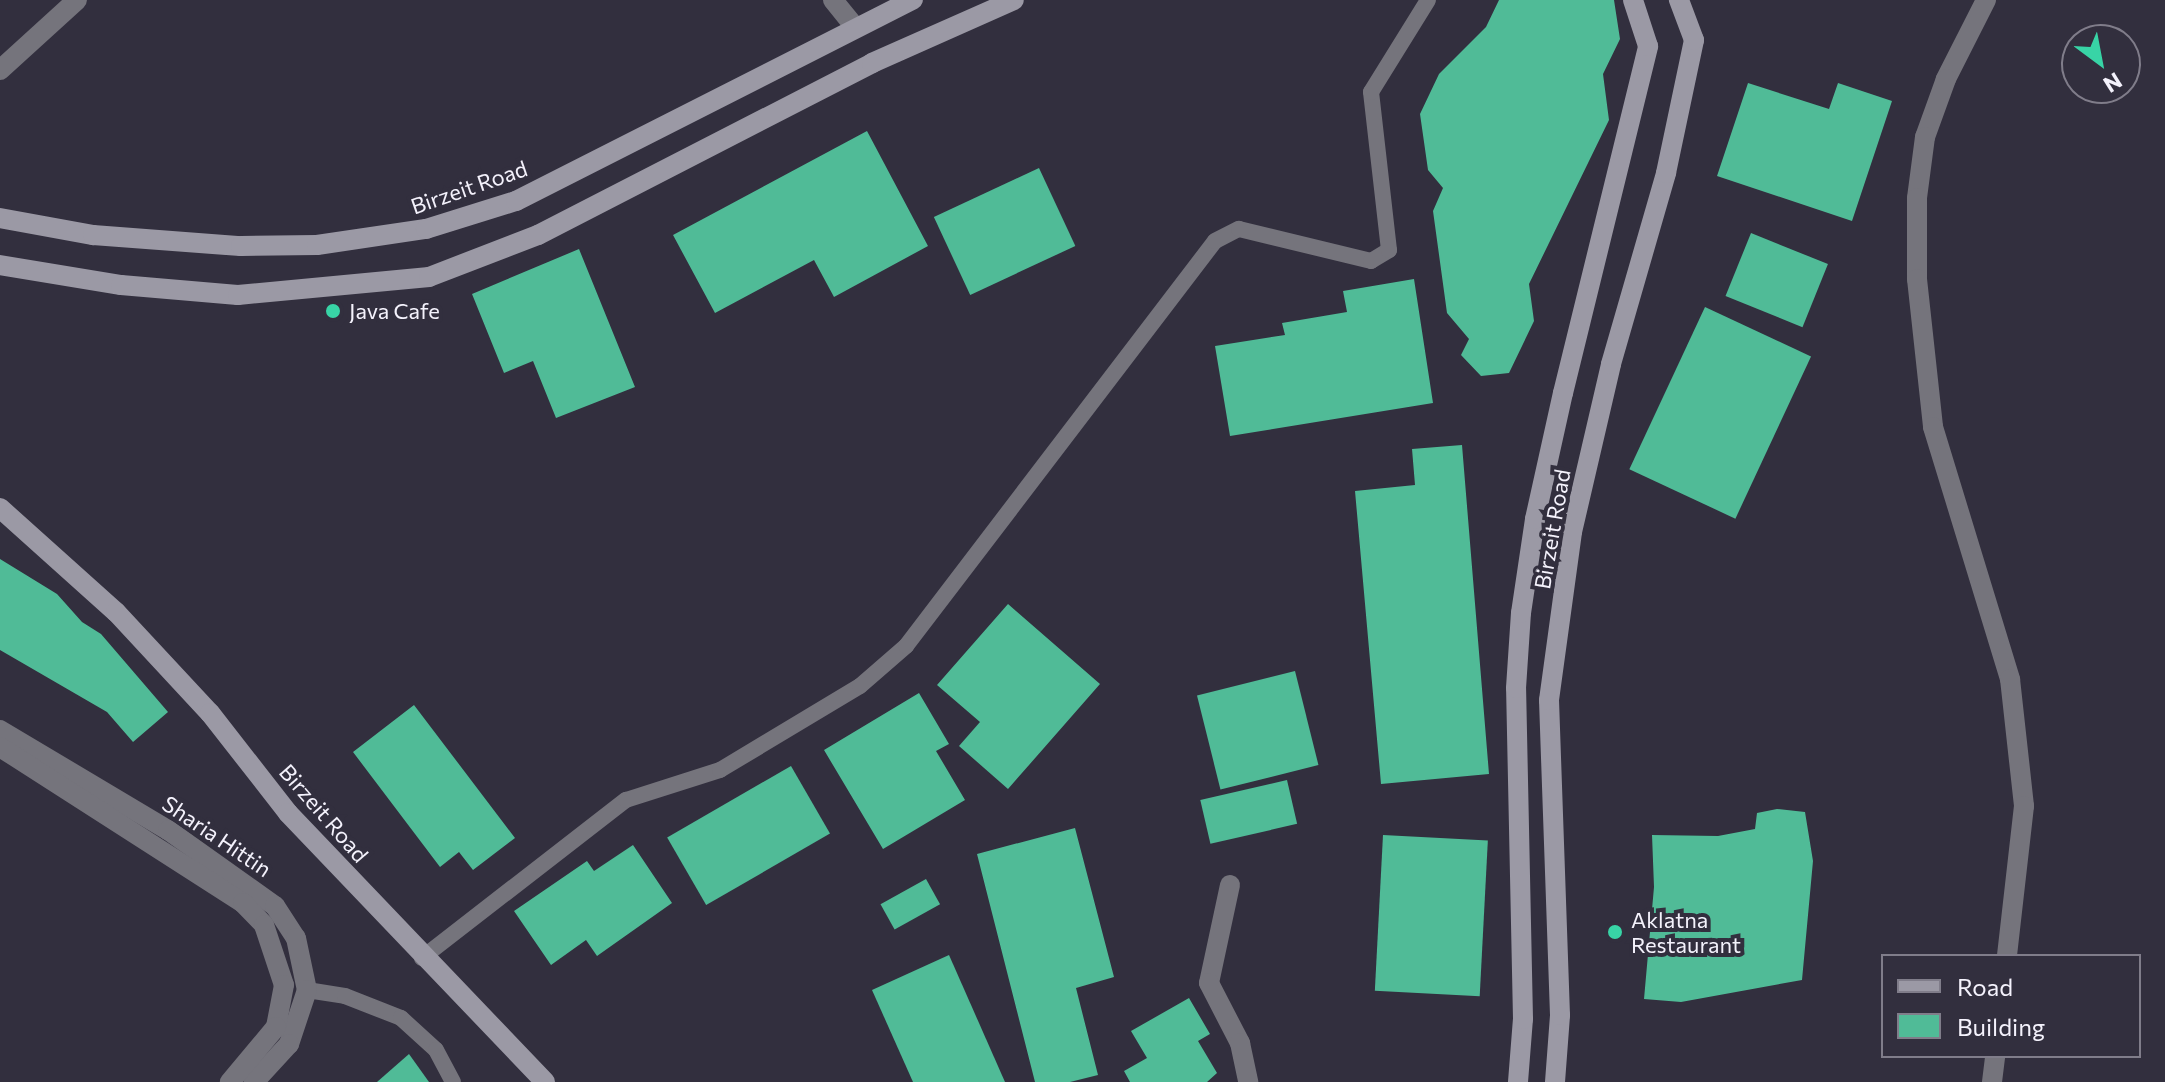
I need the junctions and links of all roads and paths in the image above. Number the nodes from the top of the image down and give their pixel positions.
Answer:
1 (77, 0) edge
2 (833, 0) edge
3 (913, 0) edge
4 (1014, 0) edge
5 (1428, 0) edge
6 (1633, 0) edge
7 (1679, 0) edge
8 (1986, 0) edge
9 (854, 26) junction
10 (0, 70) edge
11 (0, 218) edge
12 (0, 265) edge
13 (0, 508) edge
14 (0, 730) edge
15 (0, 747) edge
16 (1230, 885) dead end
17 (2007, 954) edge
18 (422, 958) junction
19 (284, 985) junction
20 (307, 990) junction
21 (1560, 1015) junction
22 (1523, 1019) junction
23 (1995, 1058) edge
24 (230, 1082) edge
25 (254, 1082) edge
26 (453, 1082) edge
27 (545, 1082) edge
28 (1248, 1082) edge
29 (1518, 1082) edge
30 (1555, 1082) edge
31 (1992, 1082) edge

1 - 10 street
2 - 9 street
3 - 9 main road, Birzeit Road
4 - 12 main road
5 - 18 lane
6 - 22 main road
7 - 21 main road, Birzeit Road
8 - 17 street
9 - 11 main road, Birzeit Road
13 - 18 main road, Birzeit Road
14 - 20 street, Sharia Hittin
15 - 19 street, Sharia Hittin
16 - 28 street
18 - 27 main road, Birzeit Road
19 - 20 street
19 - 24 street, Sharia Hittin
20 - 25 street
20 - 26 lane
21 - 22 main road
21 - 30 main road, Birzeit Road
22 - 29 main road
23 - 31 street

